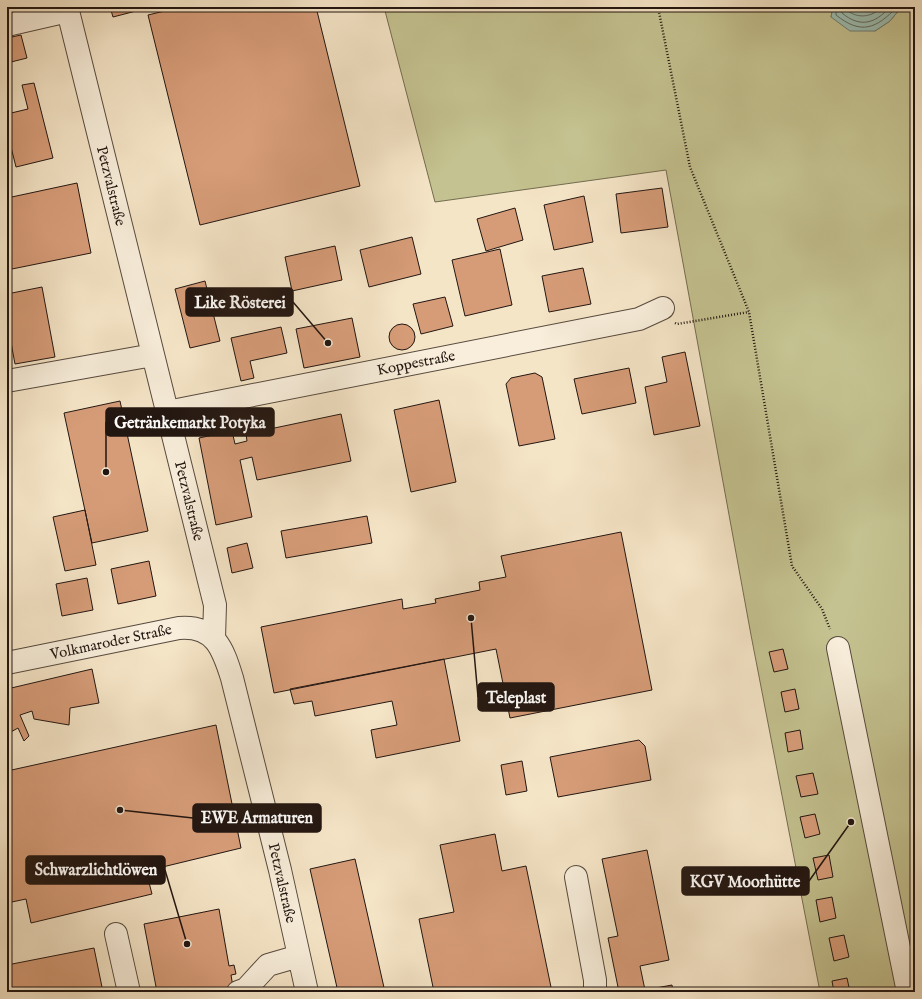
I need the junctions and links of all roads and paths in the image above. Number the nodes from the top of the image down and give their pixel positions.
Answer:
1 (658, 7) edge
2 (68, 9) edge
3 (7, 25) edge
4 (663, 308) joint
5 (749, 312) junction
6 (153, 355) junction
7 (7, 381) edge
8 (167, 412) junction
9 (214, 638) junction
10 (838, 648) joint
11 (7, 664) edge
12 (576, 877) dead end
13 (116, 934) dead end
14 (299, 956) junction
15 (129, 992) edge
16 (238, 992) edge
17 (307, 992) edge
18 (595, 992) edge
19 (908, 992) edge

1 - 5 path
2 - 3 street
2 - 6 street, Petzvalstraße
4 - 5 path
4 - 8 street, Koppestraße
5 - 10 path
6 - 7 street
6 - 8 street, Petzvalstraße
8 - 9 street, Petzvalstraße
9 - 11 street, Volkmaroder Straße
9 - 14 street, Petzvalstraße
10 - 19 street
12 - 18 street
13 - 15 street
14 - 16 street
14 - 17 street, Petzvalstraße

